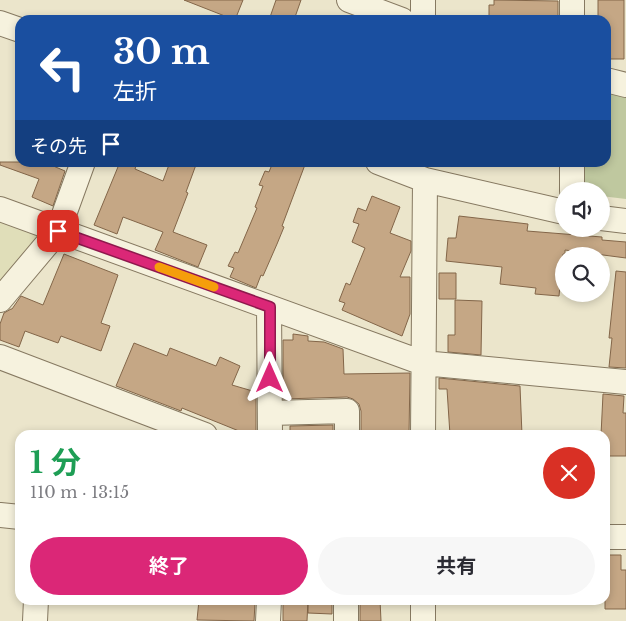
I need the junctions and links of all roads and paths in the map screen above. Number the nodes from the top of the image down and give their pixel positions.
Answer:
1 (349, 0) edge
2 (423, 0) edge
3 (572, 0) edge
4 (389, 15) edge
5 (423, 15) edge
6 (572, 15) edge
7 (0, 23) edge
8 (15, 28) edge
9 (611, 81) edge
10 (626, 85) edge
11 (81, 167) edge
12 (391, 167) edge
13 (572, 167) edge
14 (425, 180) junction
15 (572, 182) edge
16 (0, 209) edge
17 (555, 210) edge
18 (610, 219) edge
19 (626, 221) edge
20 (58, 231) junction
21 (0, 300) edge
22 (270, 307) junction
23 (0, 357) edge
24 (423, 363) junction
25 (626, 382) edge
26 (270, 424) edge
27 (191, 430) edge
28 (347, 430) edge
29 (423, 430) edge
30 (0, 515) edge
31 (15, 516) edge
32 (610, 537) edge
33 (626, 537) edge
34 (36, 605) edge
35 (268, 605) edge
36 (346, 605) edge
37 (423, 605) edge
38 (35, 621) edge
39 (268, 621) edge
40 (346, 621) edge
41 (423, 621) edge

1 - 4 street
2 - 5 street
3 - 6 street
7 - 8 street
9 - 10 street
11 - 20 street
12 - 14 street
13 - 15 street
14 - 17 street
14 - 24 street
16 - 20 street
18 - 19 street
20 - 21 street
20 - 22 street
22 - 24 street
22 - 26 street
23 - 27 street
24 - 25 street
24 - 29 street
26 - 28 street
30 - 31 street
32 - 33 street
34 - 38 street
35 - 39 street
36 - 40 street
37 - 41 street

